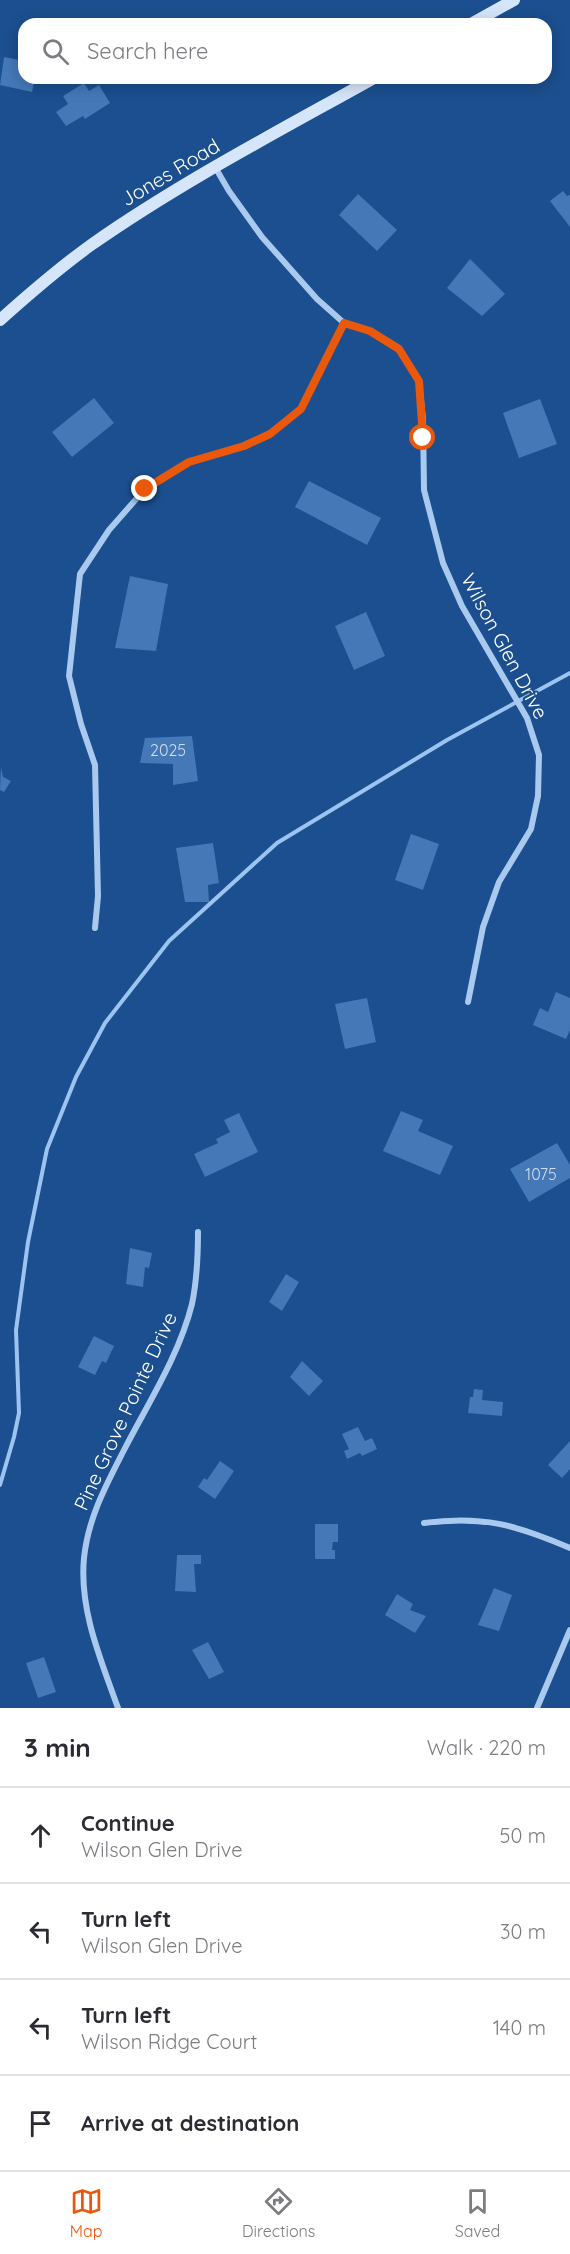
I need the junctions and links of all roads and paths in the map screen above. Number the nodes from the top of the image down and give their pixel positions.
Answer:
1 (513, 0) edge
2 (482, 18) edge
3 (363, 84) edge
4 (215, 167) junction
5 (0, 320) edge
6 (344, 323) junction
7 (95, 928) dead end
8 (468, 1002) dead end
9 (198, 1232) dead end
10 (424, 1523) dead end
11 (570, 1548) edge
12 (570, 1630) edge
13 (118, 1708) edge
14 (537, 1708) edge

1 - 2 street
3 - 4 street, Jones Road
4 - 5 street, Jones Road
4 - 6 street, Wilson Glen Drive
6 - 7 street
6 - 8 street, Wilson Glen Drive
9 - 13 street, Pine Grove Pointe Drive
10 - 11 street
12 - 14 street

